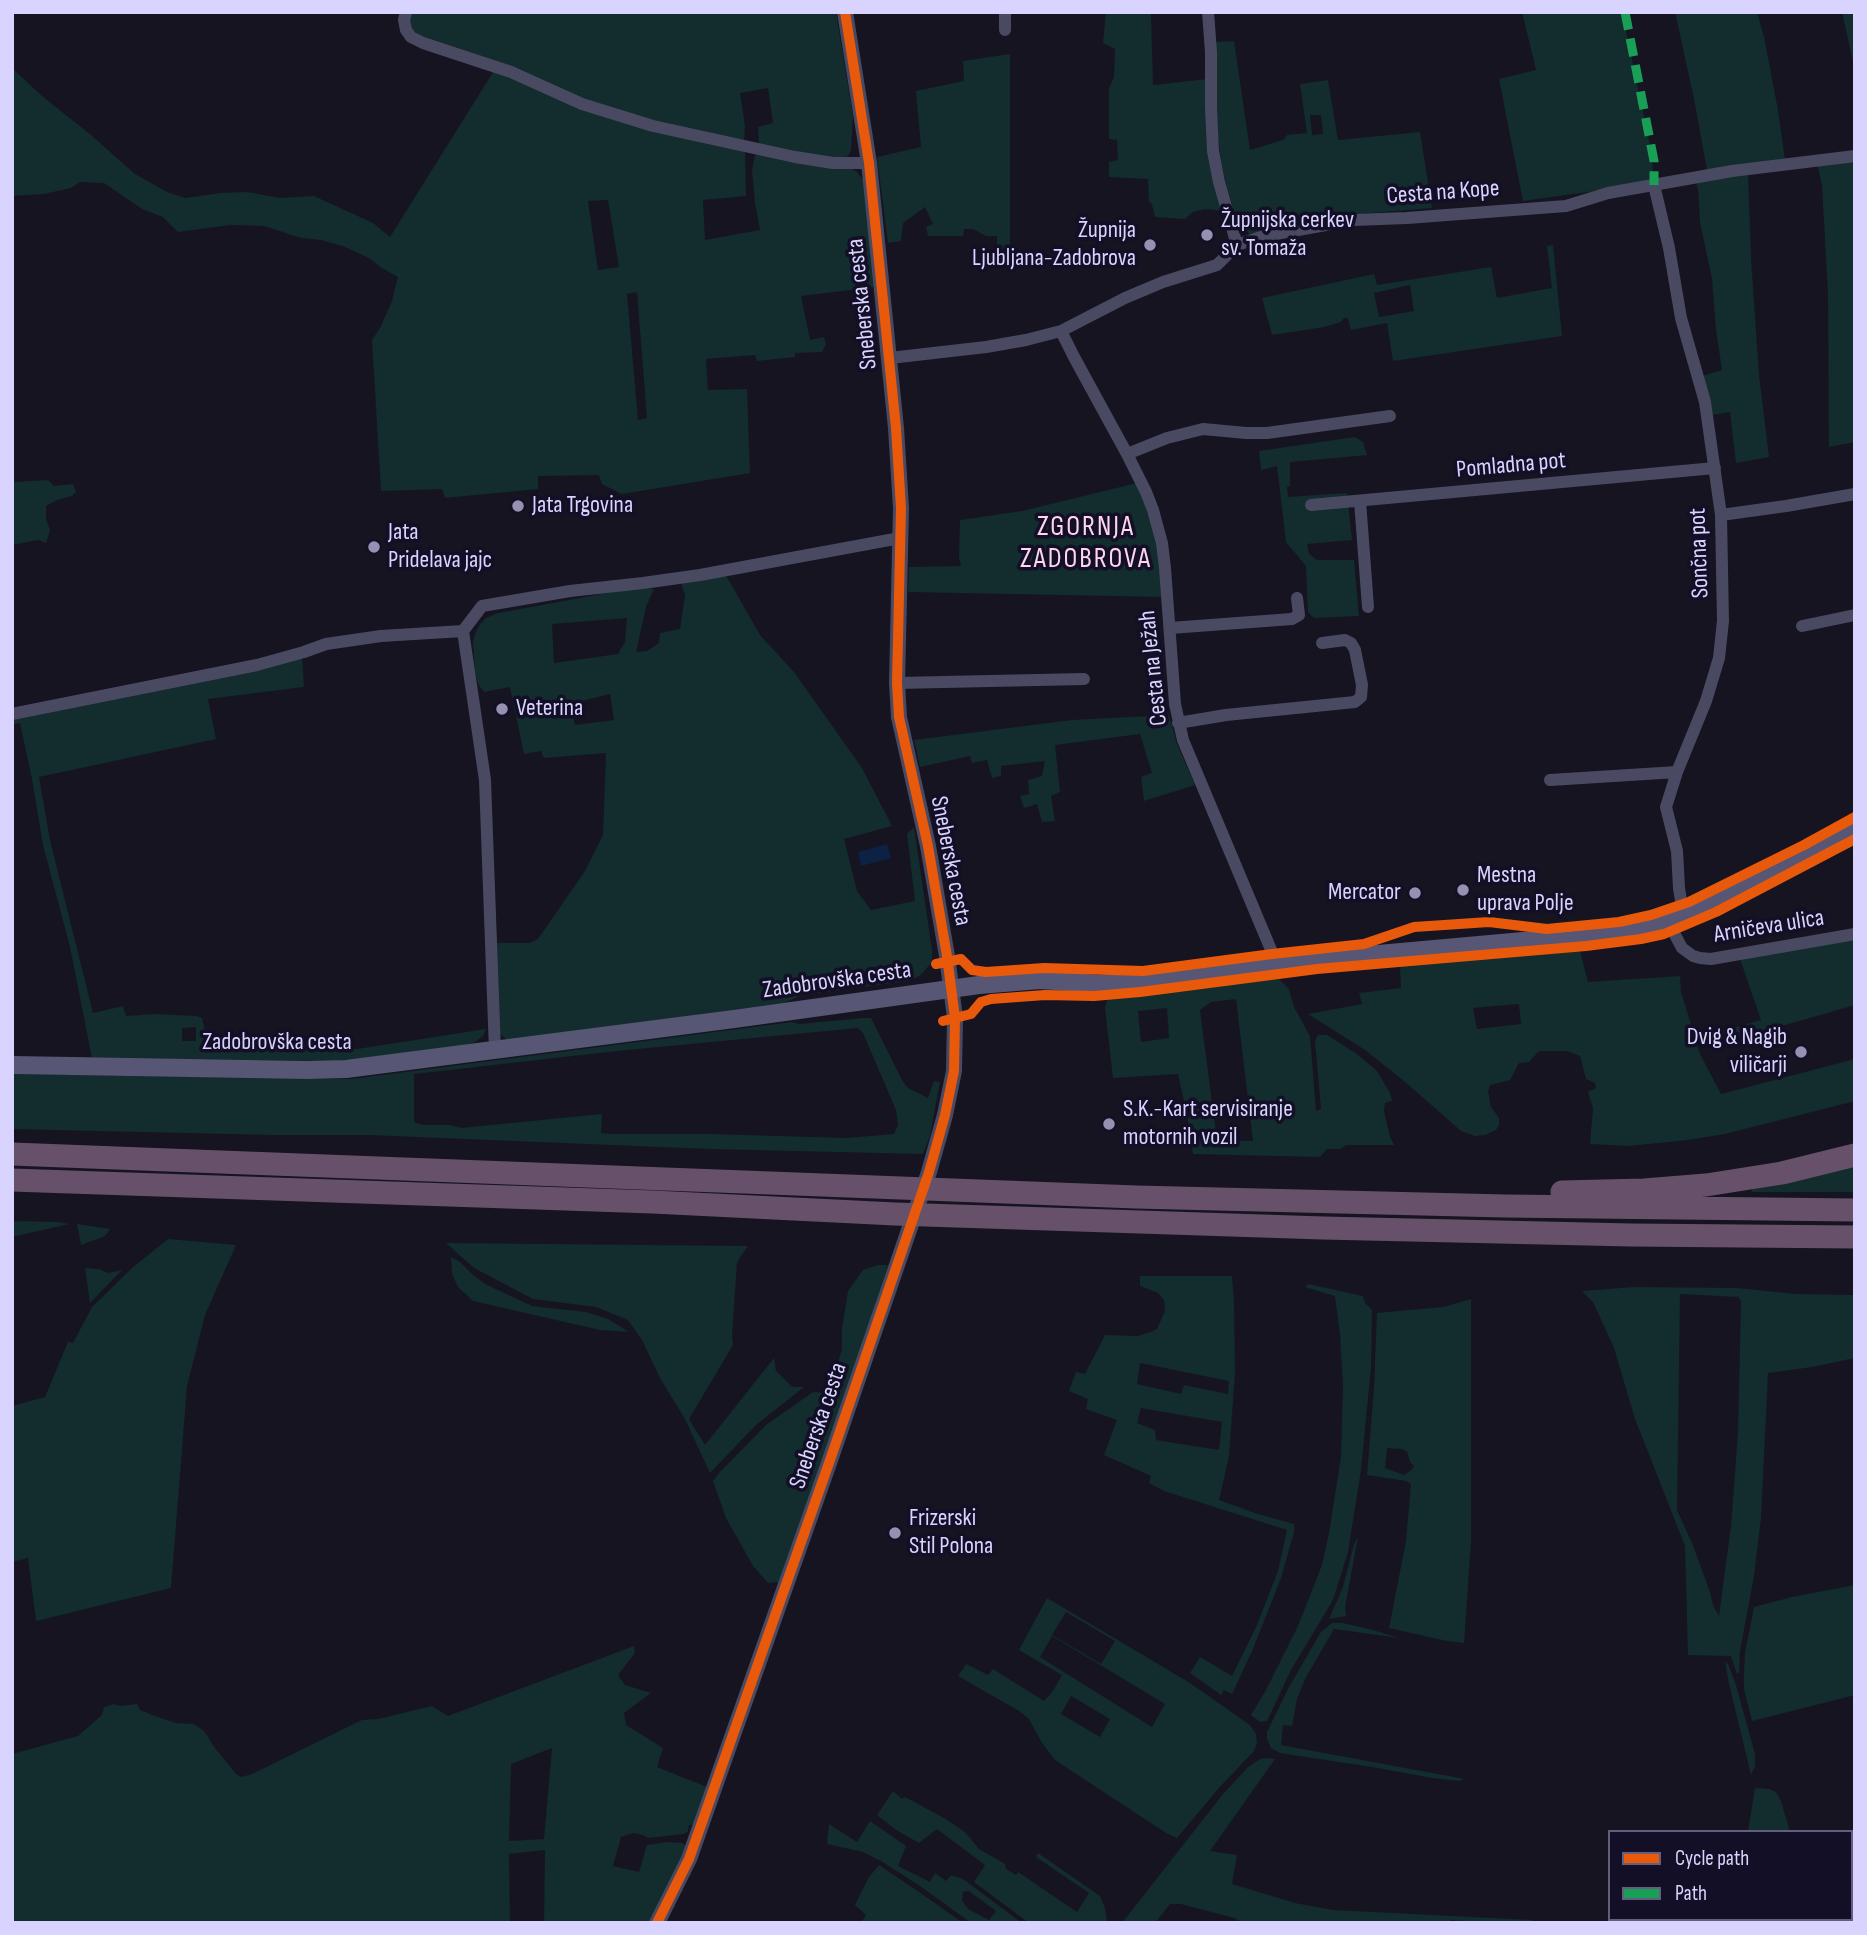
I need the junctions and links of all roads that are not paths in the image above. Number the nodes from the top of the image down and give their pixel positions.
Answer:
1 (406, 12) edge
2 (845, 12) edge
3 (1004, 12) edge
4 (1208, 12) edge
5 (1005, 30) dead end
6 (1855, 156) edge
7 (869, 163) junction
8 (1654, 185) junction
9 (1237, 245) junction
10 (1061, 331) junction
11 (890, 358) junction
12 (1390, 416) dead end
13 (1127, 454) junction
14 (1715, 468) junction
15 (1855, 494) edge
16 (1360, 501) junction
17 (1311, 505) dead end
18 (1720, 515) junction
19 (900, 538) junction
20 (1297, 598) dead end
21 (1368, 607) dead end
22 (1855, 615) edge
23 (1802, 626) dead end
24 (1170, 628) junction
25 (463, 631) junction
26 (1322, 643) dead end
27 (1084, 679) dead end
28 (897, 683) junction
29 (12, 714) edge
30 (1178, 723) junction
31 (1677, 772) junction
32 (1550, 780) dead end
33 (1855, 828) edge
34 (1675, 917) junction
35 (1855, 934) edge
36 (1277, 964) junction
37 (951, 989) junction
38 (495, 1051) junction
39 (12, 1065) edge
40 (12, 1154) edge
41 (1855, 1155) edge
42 (12, 1180) edge
43 (1505, 1206) junction
44 (1855, 1210) edge
45 (1797, 1236) junction
46 (1855, 1237) edge
47 (1855, 1251) edge
48 (657, 1923) edge

1 - 7 street
2 - 7 street, Sneberska cesta
3 - 5 street
4 - 9 street
6 - 8 street, Cesta na Kope
7 - 11 street, Sneberska cesta
8 - 9 street, Cesta na Kope
8 - 14 street, Sončna pot
9 - 10 street, Cesta na Kope
10 - 11 street, Cesta na Kope
10 - 13 street, Cesta na Ježah
11 - 19 street, Sneberska cesta
12 - 13 street
13 - 24 street, Cesta na Ježah
14 - 16 street, Pomladna pot
14 - 18 street, Sončna pot
15 - 18 street
16 - 17 street, Pomladna pot
16 - 21 street
18 - 31 street, Sončna pot
19 - 25 street
19 - 28 street, Sneberska cesta
20 - 24 street
22 - 23 street
24 - 30 street, Cesta na Ježah
25 - 29 street
25 - 38 street
26 - 30 street
27 - 28 street
28 - 37 street, Sneberska cesta
30 - 36 street, Cesta na Ježah
31 - 32 street
31 - 34 street, Sončna pot
33 - 34 main road, Zadobrovška cesta
34 - 35 street, Arničeva ulica
34 - 36 main road, Zadobrovška cesta
36 - 37 main road, Zadobrovška cesta
37 - 38 main road, Zadobrovška cesta
37 - 48 street, Sneberska cesta
38 - 39 main road, Zadobrovška cesta
40 - 43 highway
41 - 43 highway
42 - 45 highway
43 - 44 highway
45 - 46 highway
45 - 47 highway

